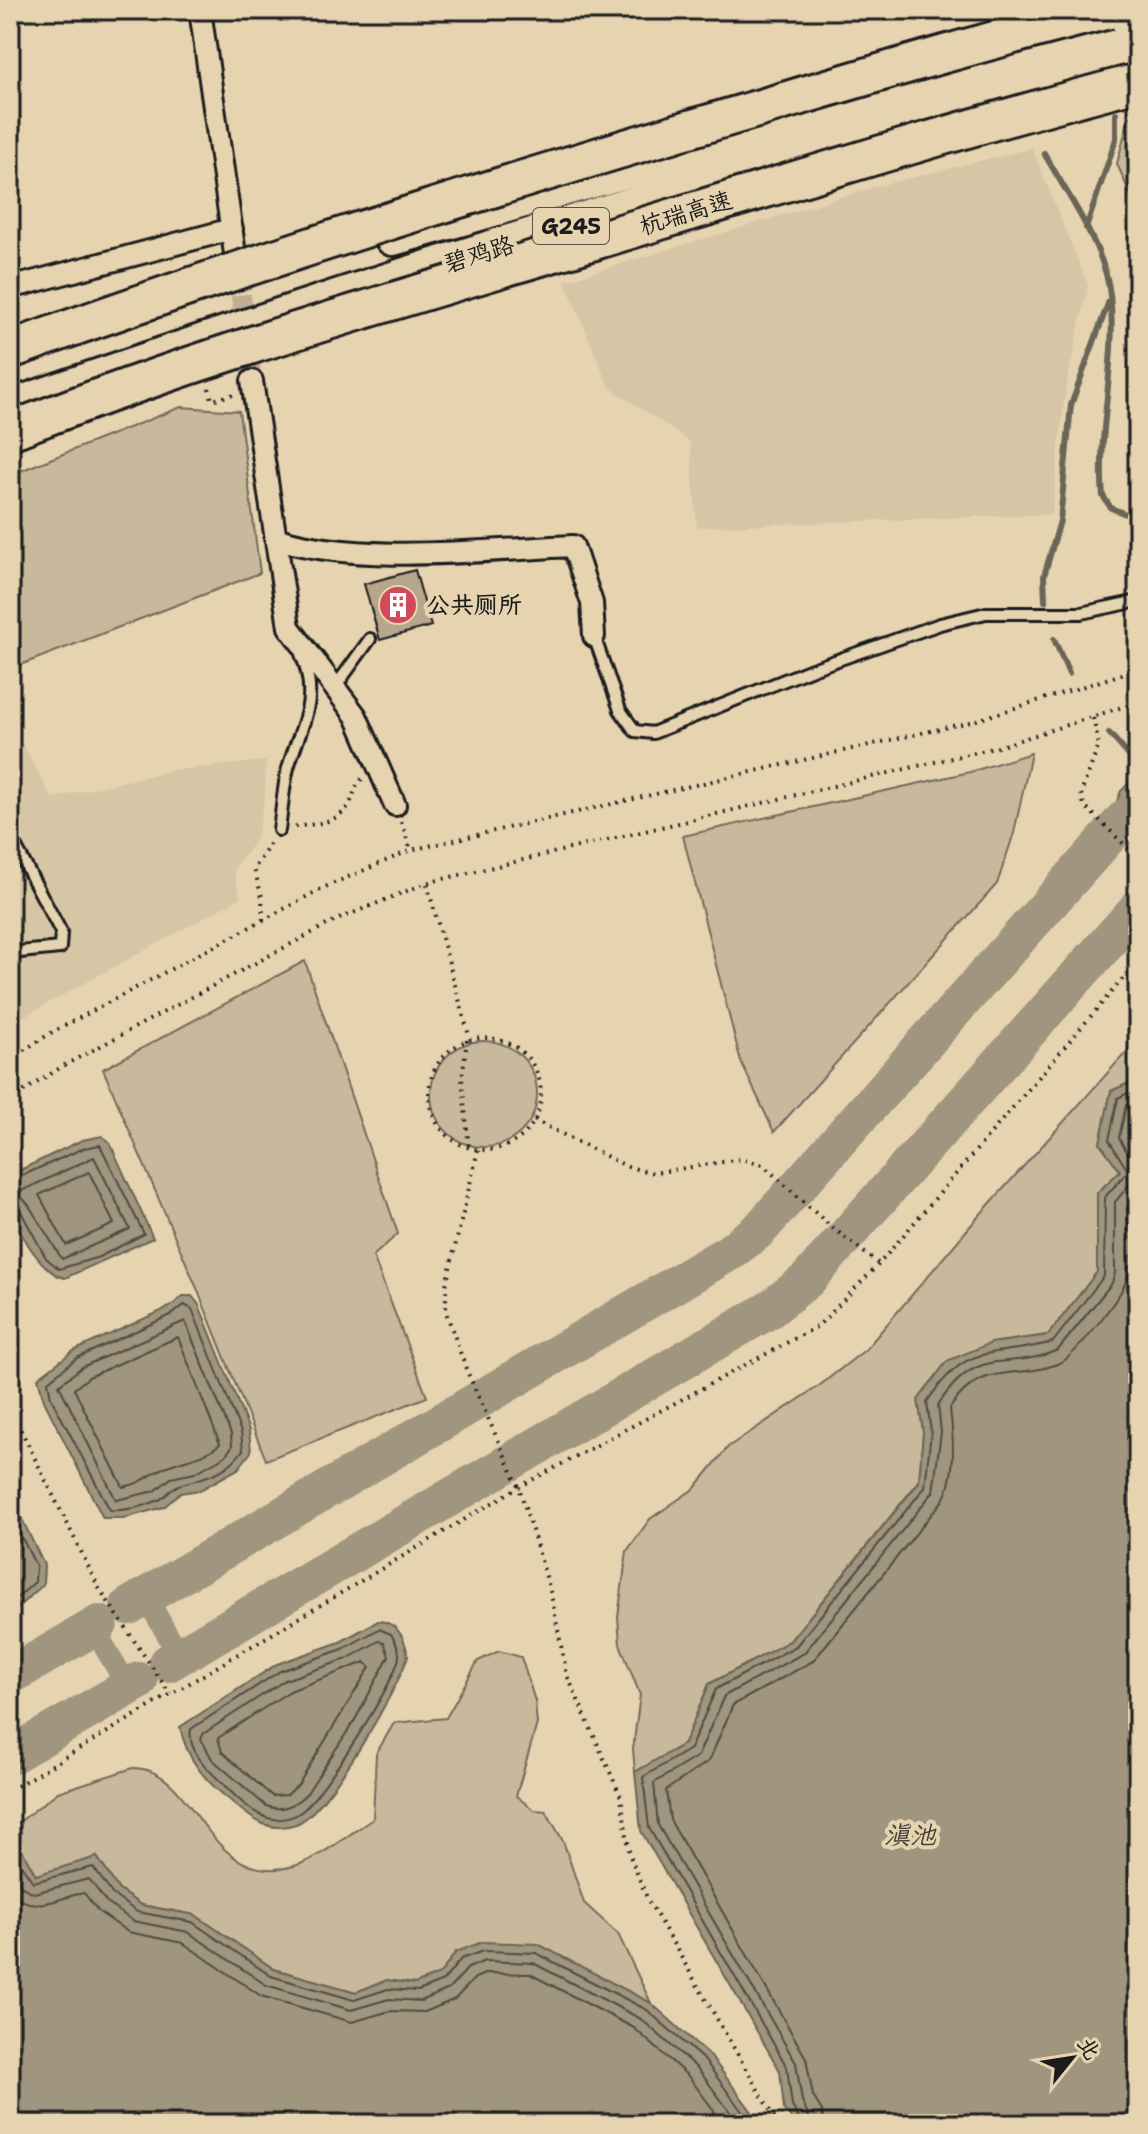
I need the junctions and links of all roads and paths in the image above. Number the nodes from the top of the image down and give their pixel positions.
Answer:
1 (200, 10) edge
2 (1109, 10) edge
3 (1138, 25) edge
4 (1138, 62) edge
5 (1138, 82) edge
6 (232, 229) junction
7 (236, 261) tunnel mouth
8 (10, 288) edge
9 (10, 339) edge
10 (10, 350) edge
11 (253, 385) joint
12 (210, 394) dead end
13 (10, 408) edge
14 (10, 431) edge
15 (275, 538) junction
16 (1138, 601) edge
17 (289, 627) junction
18 (594, 636) joint
19 (370, 639) dead end
20 (1138, 669) edge
21 (336, 686) junction
22 (1138, 702) edge
23 (1093, 718) junction
24 (395, 805) junction
25 (279, 830) junction
26 (10, 836) edge
27 (411, 850) junction
28 (1138, 858) edge
29 (426, 883) junction
30 (263, 920) junction
31 (10, 953) edge
32 (1138, 961) edge
33 (468, 1040) junction
34 (10, 1059) edge
35 (10, 1100) edge
36 (534, 1120) junction
37 (469, 1148) junction
38 (478, 1150) junction
39 (879, 1264) junction
40 (10, 1408) edge
41 (519, 1487) junction
42 (170, 1694) junction
43 (10, 1790) edge
44 (778, 2124) edge

1 - 6 street
2 - 10 highway, bridge
3 - 9 highway, 碧鸡路 / G245
4 - 13 highway, 碧鸡路 / G245
5 - 14 highway, 杭瑞高速, bridge
6 - 7 street
6 - 8 street
11 - 12 path
11 - 15 street
15 - 17 street
15 - 18 street
16 - 18 lane
17 - 21 street
17 - 25 lane
19 - 21 lane
20 - 27 path
21 - 24 street
22 - 23 path
23 - 28 path
23 - 29 path
24 - 25 path
24 - 27 path
25 - 30 path
26 - 31 lane
27 - 30 path
29 - 33 path
29 - 35 path
30 - 34 path
32 - 39 path
33 - 36 path
33 - 37 path
33 - 37 path
36 - 38 path
36 - 39 path
37 - 38 path
38 - 41 path
39 - 41 path
40 - 42 path
41 - 42 path
41 - 44 path
42 - 43 path

